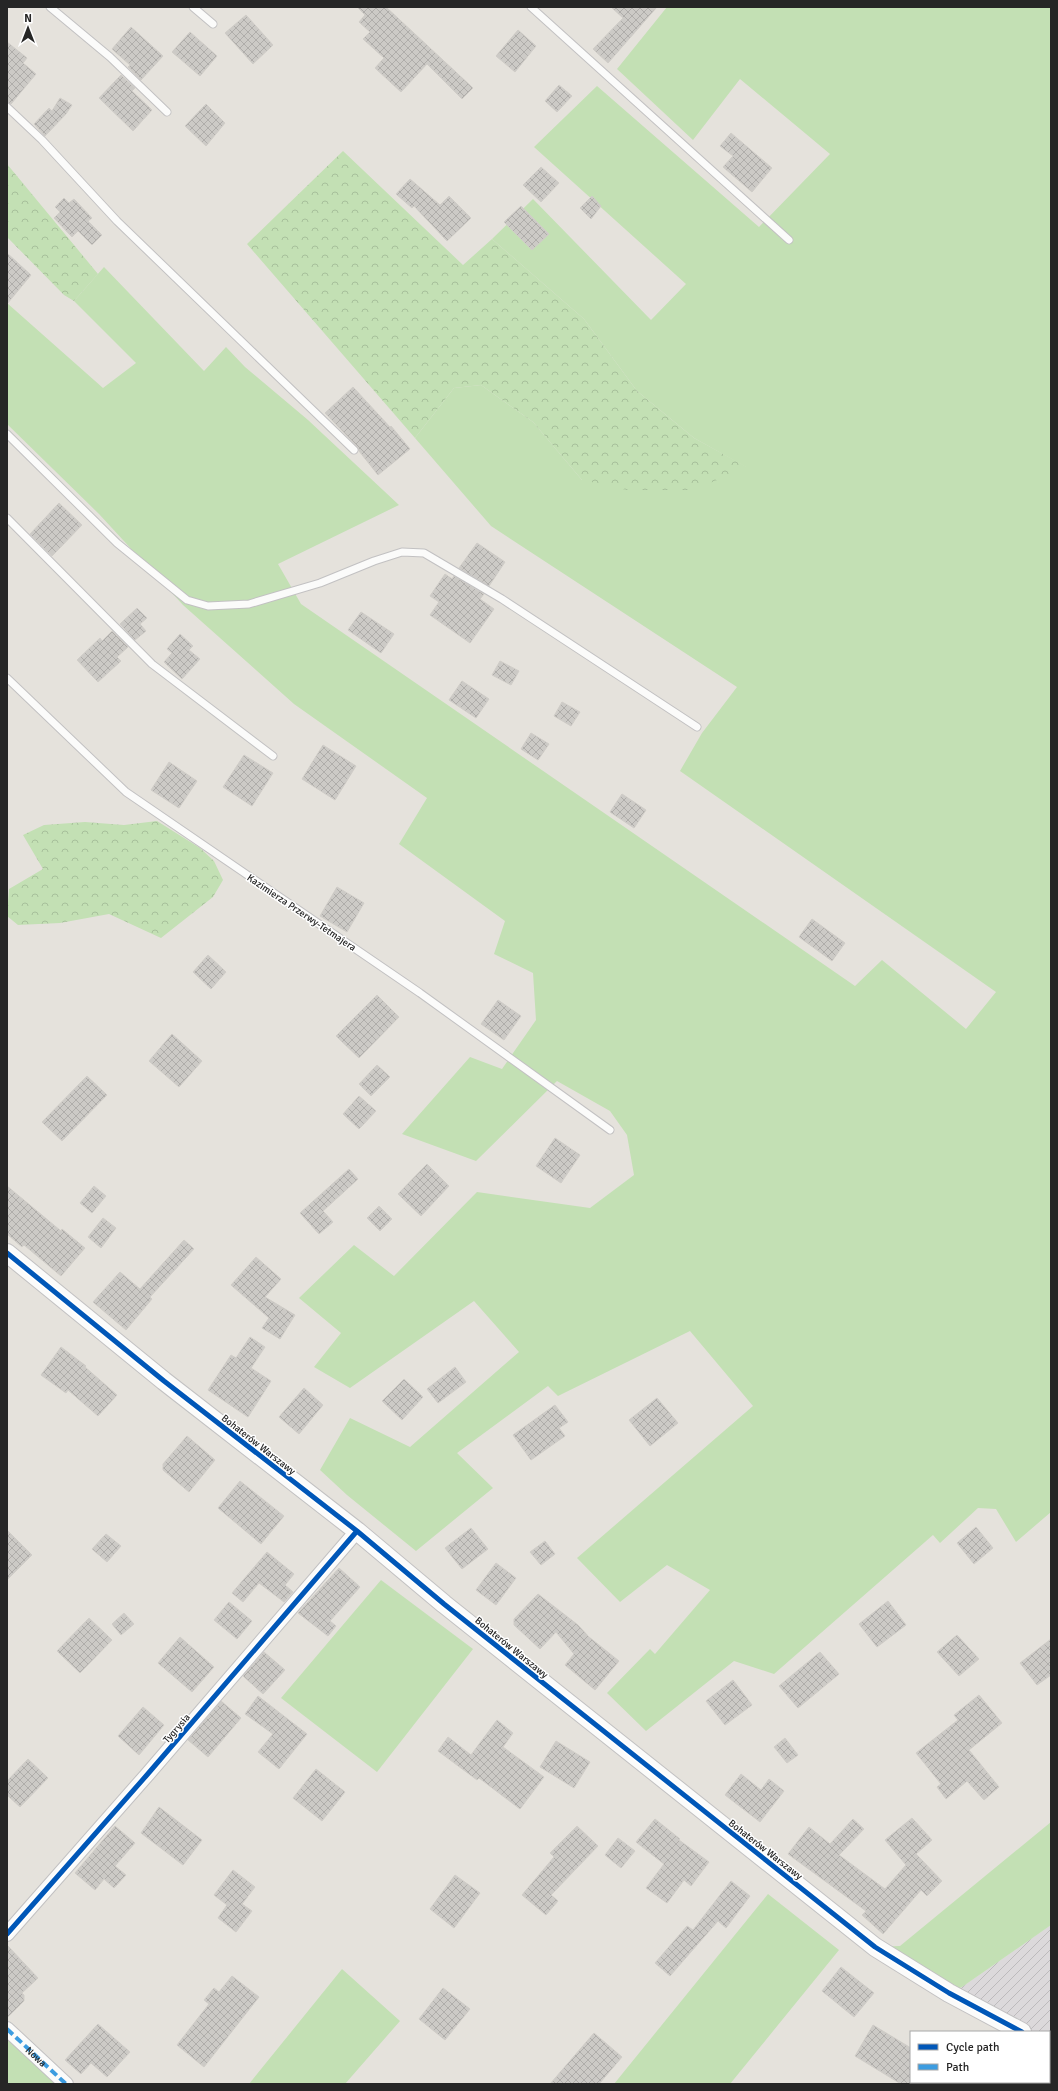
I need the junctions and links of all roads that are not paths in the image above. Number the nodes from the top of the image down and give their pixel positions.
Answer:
1 (50, 7) edge
2 (193, 7) edge
3 (531, 7) edge
4 (213, 24) dead end
5 (7, 107) edge
6 (167, 112) dead end
7 (789, 240) dead end
8 (7, 434) edge
9 (354, 450) dead end
10 (7, 518) edge
11 (7, 678) edge
12 (697, 727) dead end
13 (273, 756) dead end
14 (610, 1130) dead end
15 (7, 1253) edge
16 (357, 1531) junction
17 (7, 1934) edge
18 (7, 2029) edge
19 (1020, 2031) edge
20 (66, 2084) edge

1 - 6 lane
2 - 4 lane
3 - 7 lane
5 - 9 lane
8 - 12 lane
10 - 13 lane
11 - 14 lane, Kazimierza Przerwy-Tetmajera
15 - 16 street, Bohaterów Warszawy
16 - 17 street, Tygrysia
16 - 19 street, Bohaterów Warszawy
18 - 20 street, Nowa

